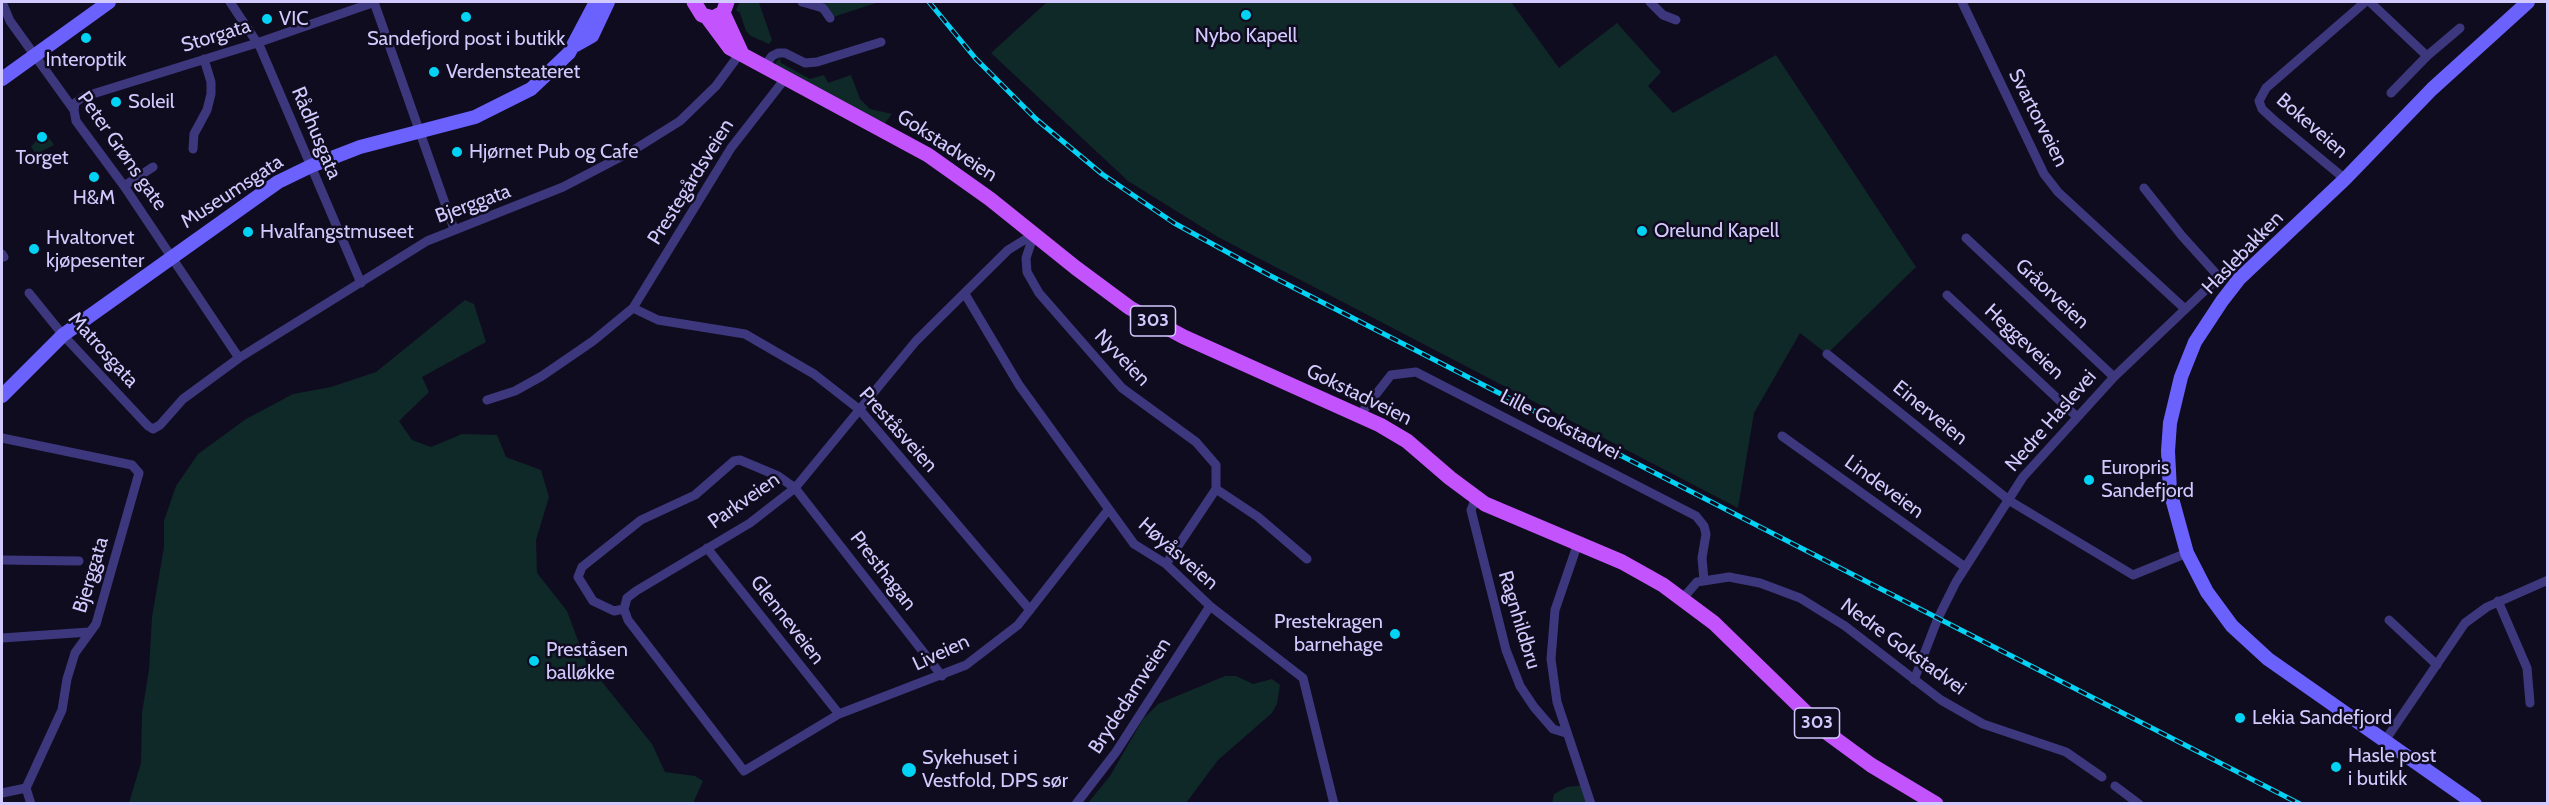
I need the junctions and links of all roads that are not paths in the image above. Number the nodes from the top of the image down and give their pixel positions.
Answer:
1 (2, 2) edge
2 (109, 2) edge
3 (230, 2) edge
4 (375, 2) edge
5 (596, 2) edge
6 (608, 2) edge
7 (694, 2) edge
8 (802, 2) edge
9 (1650, 2) edge
10 (1962, 2) edge
11 (2365, 2) edge
12 (2370, 2) edge
13 (2528, 2) edge
14 (726, 5) edge
15 (707, 17) junction
16 (830, 18) dead end
17 (1676, 20) dead end
18 (2460, 28) dead end
19 (881, 42) dead end
20 (257, 43) junction
21 (576, 45) junction
22 (741, 52) junction
23 (34, 56) junction
24 (2427, 56) junction
25 (204, 59) junction
26 (763, 68) junction
27 (2, 79) edge
28 (784, 80) junction
29 (2391, 93) dead end
30 (74, 110) junction
31 (420, 130) junction
32 (193, 149) dead end
33 (311, 166) junction
34 (153, 167) dead end
35 (2345, 179) junction
36 (124, 186) junction
37 (2144, 188) dead end
38 (454, 229) junction
39 (1034, 234) junction
40 (1966, 238) dead end
41 (171, 256) junction
42 (361, 283) junction
43 (29, 292) dead end
44 (965, 294) junction
45 (1947, 295) dead end
46 (633, 308) junction
47 (2185, 309) junction
48 (63, 335) junction
49 (1827, 354) dead end
50 (239, 358) junction
51 (2114, 377) junction
52 (2, 396) edge
53 (487, 399) dead end
54 (860, 410) junction
55 (1359, 416) junction
56 (2076, 416) junction
57 (153, 429) joint
58 (1782, 436) dead end
59 (2, 438) edge
60 (795, 488) junction
61 (1215, 489) junction
62 (1476, 498) junction
63 (2010, 501) junction
64 (1108, 510) junction
65 (1578, 543) junction
66 (707, 548) junction
67 (2187, 553) junction
68 (1307, 559) dead end
69 (2, 560) edge
70 (79, 561) dead end
71 (1166, 564) junction
72 (1965, 567) junction
73 (1704, 580) junction
74 (2547, 580) edge
75 (1683, 598) junction
76 (2498, 601) junction
77 (1210, 606) junction
78 (624, 609) junction
79 (1030, 610) junction
80 (2389, 620) dead end
81 (89, 632) junction
82 (2, 638) edge
83 (2437, 665) junction
84 (942, 676) junction
85 (1914, 680) junction
86 (2530, 703) dead end
87 (839, 714) junction
88 (1566, 733) junction
89 (2386, 739) junction
90 (2102, 777) dead end
91 (2115, 786) dead end
92 (26, 788) junction
93 (2, 793) edge
94 (31, 804) edge
95 (1076, 804) edge
96 (1334, 804) edge
97 (1591, 804) edge
98 (1936, 804) edge
99 (2139, 804) edge
100 (2475, 804) edge

1 - 23 street, Peter Grøns gate
2 - 23 main road
3 - 20 street, Rådhusgata
4 - 20 street, Storgata
4 - 31 street
5 - 21 main road, Museumsgata
6 - 21 main road, Museumsgata
7 - 15 main road, Gokstadveien / 303
8 - 16 street
9 - 17 street
10 - 47 street, Svartorveien
11 - 35 street, Bokeveien
12 - 24 street
13 - 35 main road, Haslebakken
14 - 15 main road, Gokstadveien / 303
14 - 22 main road, Gokstadveien / 303
15 - 22 main road, Gokstadveien / 303
18 - 24 street
19 - 26 street
20 - 25 street, Storgata
20 - 33 street, Rådhusgata
21 - 31 main road, Museumsgata
22 - 26 main road, Gokstadveien / 303
22 - 38 street, Bjerggata
23 - 27 main road
23 - 30 street, Peter Grøns gate
24 - 29 street
25 - 30 street, Storgata
25 - 32 street
26 - 28 main road, Gokstadveien / 303
28 - 39 main road, Gokstadveien / 303
28 - 46 street, Prestegårdsveien
30 - 36 street, Peter Grøns gate
31 - 33 main road, Museumsgata
31 - 38 street
33 - 41 main road, Museumsgata
33 - 42 street, Rådhusgata
34 - 36 street
35 - 67 main road, Haslebakken
36 - 41 street, Peter Grøns gate
37 - 47 street, Nedre Haslevei
38 - 42 street, Bjerggata
39 - 44 street, Parkveien
39 - 55 main road, Gokstadveien / 303
39 - 61 street, Nyveien
40 - 51 street, Gråorveien
41 - 48 main road, Museumsgata
41 - 50 street, Peter Grøns gate
42 - 50 street, Bjerggata
43 - 48 street, Matrosgata
44 - 54 street, Parkveien
44 - 64 street, Høyåsveien
45 - 56 street, Heggeveien
46 - 53 street, Prestegårdsveien
46 - 54 street, Preståsveien
47 - 51 street, Nedre Haslevei
48 - 52 main road, Museumsgata
48 - 57 street, Matrosgata
49 - 63 street, Einerveien
50 - 57 street, Bjerggata
51 - 56 street, Nedre Haslevei
54 - 60 street, Parkveien
54 - 79 street, Preståsveien
55 - 62 main road, Gokstadveien / 303
55 - 73 street, Lille Gokstadvei
56 - 63 street, Nedre Haslevei
58 - 72 street, Lindeveien
59 - 81 street, Bjerggata
60 - 66 street, Parkveien
60 - 78 street
60 - 84 street, Presthagan
61 - 68 street
61 - 71 street
62 - 65 main road, Gokstadveien / 303
62 - 88 street, Ragnhildbru
63 - 67 street, Einerveien
63 - 72 street, Nedre Haslevei
64 - 71 street, Høyåsveien
64 - 79 street, Liveien
65 - 75 main road, Gokstadveien / 303
65 - 88 street
66 - 78 street, Parkveien
66 - 87 street, Glenneveien
67 - 89 main road, Haslebakken
69 - 70 street
71 - 77 street, Høyåsveien
72 - 85 street, Nedre Haslevei
73 - 75 street
73 - 85 street, Nedre Gokstadvei
74 - 76 street
75 - 98 main road, Gokstadveien / 303
76 - 83 street
76 - 86 street
77 - 95 street, Brydedamveien
77 - 96 street, Høyåsveien
78 - 87 street, Liveien
79 - 84 street, Liveien
80 - 83 street
81 - 82 street
81 - 92 street, Bjerggata
83 - 89 street
84 - 87 street, Liveien
85 - 90 street, Nedre Gokstadvei
88 - 97 street
89 - 100 main road, Haslebakken
91 - 99 street
92 - 93 street
92 - 94 street

